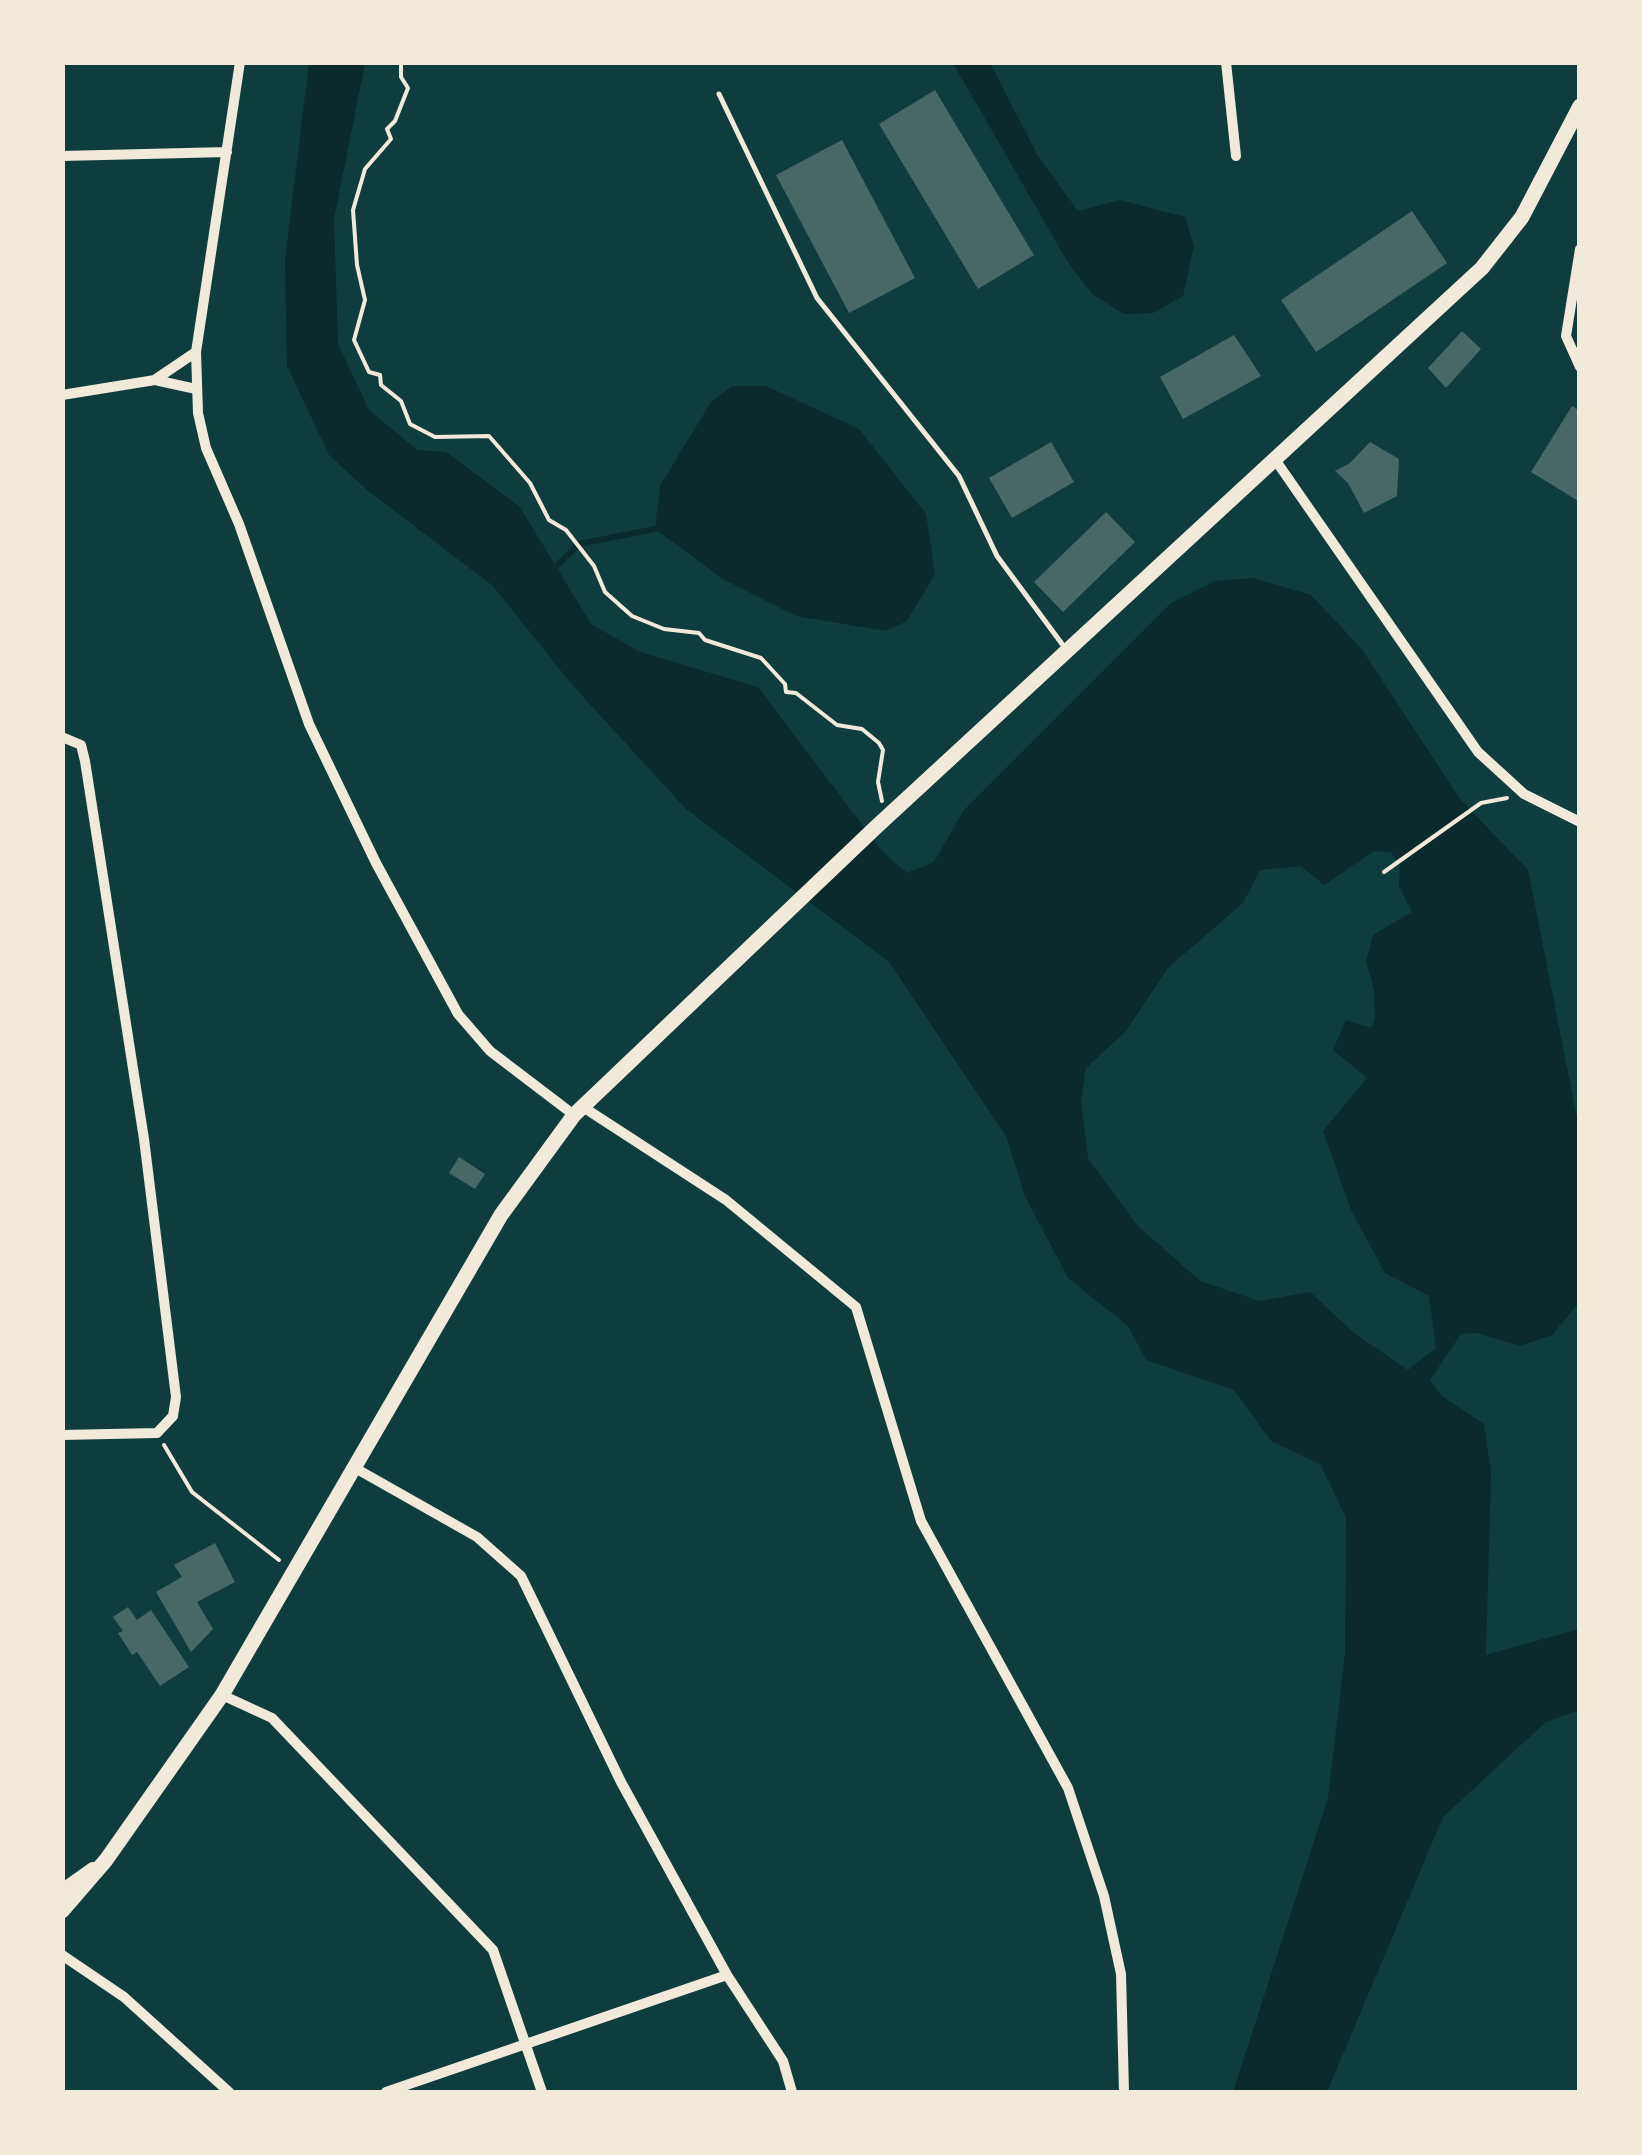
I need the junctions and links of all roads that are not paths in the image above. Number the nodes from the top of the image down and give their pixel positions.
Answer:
1 (240, 62) edge
2 (1226, 62) edge
3 (718, 94) dead end
4 (1580, 106) edge
5 (226, 152) junction
6 (62, 156) edge
7 (1236, 156) dead end
8 (1580, 249) edge
9 (196, 352) junction
10 (1580, 367) edge
11 (155, 380) junction
12 (196, 389) junction
13 (62, 395) edge
14 (1274, 458) junction
15 (1067, 650) junction
16 (62, 736) edge
17 (1580, 822) edge
18 (578, 1111) junction
19 (62, 1434) edge
20 (355, 1468) junction
21 (222, 1695) junction
22 (106, 1860) junction
23 (62, 1891) edge
24 (62, 1911) edge
25 (62, 1955) edge
26 (727, 1975) junction
27 (525, 2044) junction
28 (230, 2092) edge
29 (386, 2092) edge
30 (542, 2092) edge
31 (792, 2092) edge
32 (1124, 2092) edge

1 - 5 street
2 - 7 street
3 - 15 lane
4 - 14 main road
5 - 6 street
5 - 9 street
8 - 10 street
9 - 11 street
9 - 12 street
11 - 12 street
11 - 13 street
12 - 18 street
14 - 15 main road
14 - 17 street
15 - 18 main road
16 - 19 street
18 - 20 main road
18 - 32 street
20 - 21 main road
20 - 26 street
21 - 22 main road
21 - 27 street
22 - 23 street
22 - 24 main road
25 - 28 street
26 - 27 street
26 - 31 street
27 - 29 street
27 - 30 street

